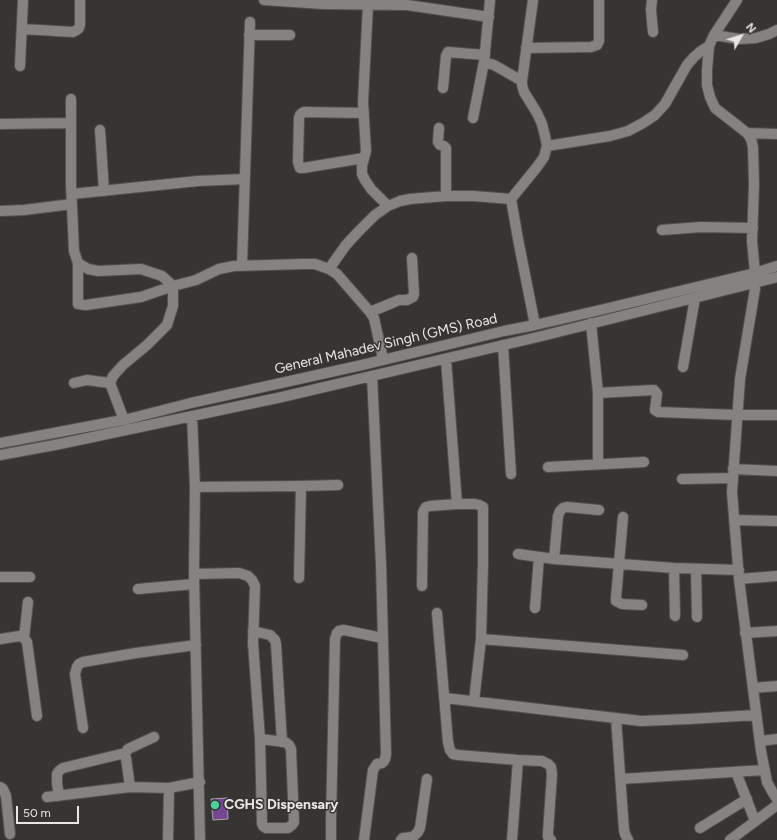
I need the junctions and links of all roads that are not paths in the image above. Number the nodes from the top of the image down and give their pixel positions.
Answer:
1 (23, 0) edge
2 (80, 0) edge
3 (264, 0) edge
4 (490, 0) edge
5 (533, 0) edge
6 (599, 0) edge
7 (652, 0) edge
8 (737, 0) edge
9 (387, 2) edge
10 (368, 5) junction
11 (489, 17) junction
12 (250, 22) dead end
13 (22, 28) junction
14 (777, 30) edge
15 (652, 32) dead end
16 (249, 35) junction
17 (290, 35) dead end
18 (714, 35) junction
19 (709, 46) junction
20 (526, 48) junction
21 (484, 58) junction
22 (20, 66) dead end
23 (522, 81) junction
24 (444, 88) dead end
25 (71, 99) dead end
26 (364, 113) junction
27 (473, 118) dead end
28 (71, 123) junction
29 (0, 124) edge
30 (439, 128) dead end
31 (100, 130) dead end
32 (747, 133) junction
33 (777, 134) edge
34 (547, 146) junction
35 (364, 158) junction
36 (244, 179) junction
37 (104, 191) junction
38 (446, 196) junction
39 (72, 199) junction
40 (511, 199) junction
41 (388, 206) junction
42 (0, 211) edge
43 (752, 228) junction
44 (662, 230) dead end
45 (412, 258) dead end
46 (78, 263) junction
47 (242, 265) junction
48 (777, 266) edge
49 (329, 269) junction
50 (777, 277) edge
51 (756, 278) junction
52 (173, 286) junction
53 (695, 298) junction
54 (370, 312) junction
55 (591, 323) junction
56 (534, 325) junction
57 (503, 345) junction
58 (384, 359) junction
59 (446, 359) junction
60 (683, 367) dead end
61 (372, 376) junction
62 (74, 383) dead end
63 (110, 383) junction
64 (598, 393) junction
65 (737, 415) junction
66 (777, 415) edge
67 (192, 416) junction
68 (124, 420) junction
69 (0, 443) edge
70 (0, 455) edge
71 (644, 462) dead end
72 (598, 464) junction
73 (548, 467) dead end
74 (777, 471) edge
75 (733, 473) junction
76 (511, 474) dead end
77 (682, 479) dead end
78 (338, 485) dead end
79 (301, 486) junction
80 (195, 487) junction
81 (458, 504) junction
82 (599, 510) dead end
83 (623, 518) dead end
84 (734, 520) junction
85 (777, 521) edge
86 (518, 554) dead end
87 (538, 557) junction
88 (554, 559) junction
89 (618, 564) junction
90 (674, 568) junction
91 (696, 569) junction
92 (194, 574) junction
93 (739, 574) junction
94 (777, 576) edge
95 (0, 577) edge
96 (30, 577) dead end
97 (299, 578) dead end
98 (194, 584) junction
99 (422, 586) dead end
100 (138, 589) dead end
101 (28, 602) dead end
102 (642, 605) dead end
103 (535, 608) dead end
104 (437, 613) dead end
105 (675, 616) dead end
106 (697, 617) dead end
107 (253, 631) junction
108 (777, 631) edge
109 (745, 633) junction
110 (24, 638) junction
111 (382, 638) junction
112 (0, 639) edge
113 (481, 639) junction
114 (196, 645) junction
115 (683, 655) dead end
116 (777, 686) edge
117 (753, 688) junction
118 (445, 698) junction
119 (474, 701) junction
120 (756, 715) junction
121 (37, 716) dead end
122 (616, 718) junction
123 (83, 728) dead end
124 (154, 737) dead end
125 (260, 739) junction
126 (777, 739) edge
127 (760, 741) junction
128 (282, 742) junction
129 (124, 755) junction
130 (518, 760) junction
131 (764, 770) junction
132 (736, 772) junction
133 (427, 779) dead end
134 (621, 779) junction
135 (200, 782) junction
136 (0, 787) edge
137 (130, 787) junction
138 (169, 788) junction
139 (59, 796) junction
140 (47, 797) dead end
141 (747, 799) junction
142 (777, 799) edge
143 (777, 805) edge
144 (755, 821) junction
145 (700, 828) dead end
146 (10, 834) dead end
147 (168, 840) edge
148 (200, 840) edge
149 (332, 840) edge
150 (364, 840) edge
151 (401, 840) edge
152 (512, 840) edge
153 (551, 840) edge
154 (628, 840) edge
155 (730, 840) edge

1 - 13 street
2 - 13 street
3 - 10 street
4 - 11 street
5 - 20 street
6 - 20 street
7 - 15 street
8 - 18 street
9 - 10 street
9 - 11 street
10 - 26 street
11 - 21 street
12 - 16 street
13 - 22 street
14 - 18 street
16 - 17 street
16 - 36 street
18 - 19 street
19 - 32 street
19 - 34 street
20 - 23 street
21 - 23 street
21 - 24 street
21 - 27 street
23 - 34 street
25 - 28 street
26 - 35 street
26 - 35 street
28 - 29 street
28 - 39 street
30 - 38 street
31 - 37 street
32 - 33 street
32 - 43 street
34 - 40 street
35 - 41 street
36 - 37 street
36 - 47 street
37 - 39 street
38 - 40 street
38 - 41 street
39 - 42 street
39 - 46 street
40 - 56 street
41 - 49 street
43 - 44 street
43 - 51 street
45 - 54 street
46 - 52 street
46 - 52 street
47 - 49 street
47 - 52 street
48 - 51 street, General Mahadev Singh (GMS) Road
49 - 54 street
50 - 51 street
51 - 53 street
51 - 56 street, General Mahadev Singh (GMS) Road
51 - 65 street
52 - 63 street
53 - 55 street
53 - 60 street
54 - 58 street
55 - 57 street
55 - 64 street
56 - 58 street, General Mahadev Singh (GMS) Road
57 - 59 street
57 - 76 street
58 - 68 street, General Mahadev Singh (GMS) Road
59 - 61 street
59 - 81 street
61 - 67 street
61 - 111 street
62 - 63 street
63 - 68 street
64 - 65 street
64 - 72 street
65 - 66 street
65 - 75 street
67 - 70 street
67 - 80 street
68 - 69 street, General Mahadev Singh (GMS) Road
71 - 72 street
72 - 73 street
74 - 75 street
75 - 77 street
75 - 84 street
78 - 79 street
79 - 80 street
79 - 97 street
80 - 92 street
81 - 99 street
81 - 113 street
82 - 88 street
83 - 89 street
84 - 85 street
84 - 93 street
86 - 87 street
87 - 88 street
87 - 103 street
88 - 89 street
89 - 90 street
89 - 102 street
90 - 91 street
90 - 105 street
91 - 93 street
91 - 106 street
92 - 98 street
92 - 107 street
93 - 94 street
93 - 109 street
95 - 96 street
98 - 100 street
98 - 114 street
101 - 110 street
104 - 118 street
107 - 125 street
107 - 128 street
108 - 109 street
109 - 117 street
110 - 112 street
110 - 121 street
111 - 149 street
111 - 150 street
113 - 115 street
113 - 119 street
114 - 123 street
114 - 135 street
116 - 117 street
117 - 120 street
118 - 119 street
118 - 130 street
119 - 122 street
120 - 122 street
120 - 127 street
122 - 134 street
124 - 129 street
125 - 128 street
125 - 128 street
126 - 127 street
127 - 131 street
129 - 137 street
129 - 139 street
130 - 152 street
130 - 153 street
131 - 132 street
131 - 142 street
132 - 134 street
132 - 141 street
133 - 151 street
134 - 154 street
135 - 138 street
135 - 148 street
136 - 146 street
137 - 138 street
137 - 139 street
138 - 147 street
139 - 140 street
141 - 144 street
141 - 145 street
143 - 144 street
144 - 155 street

